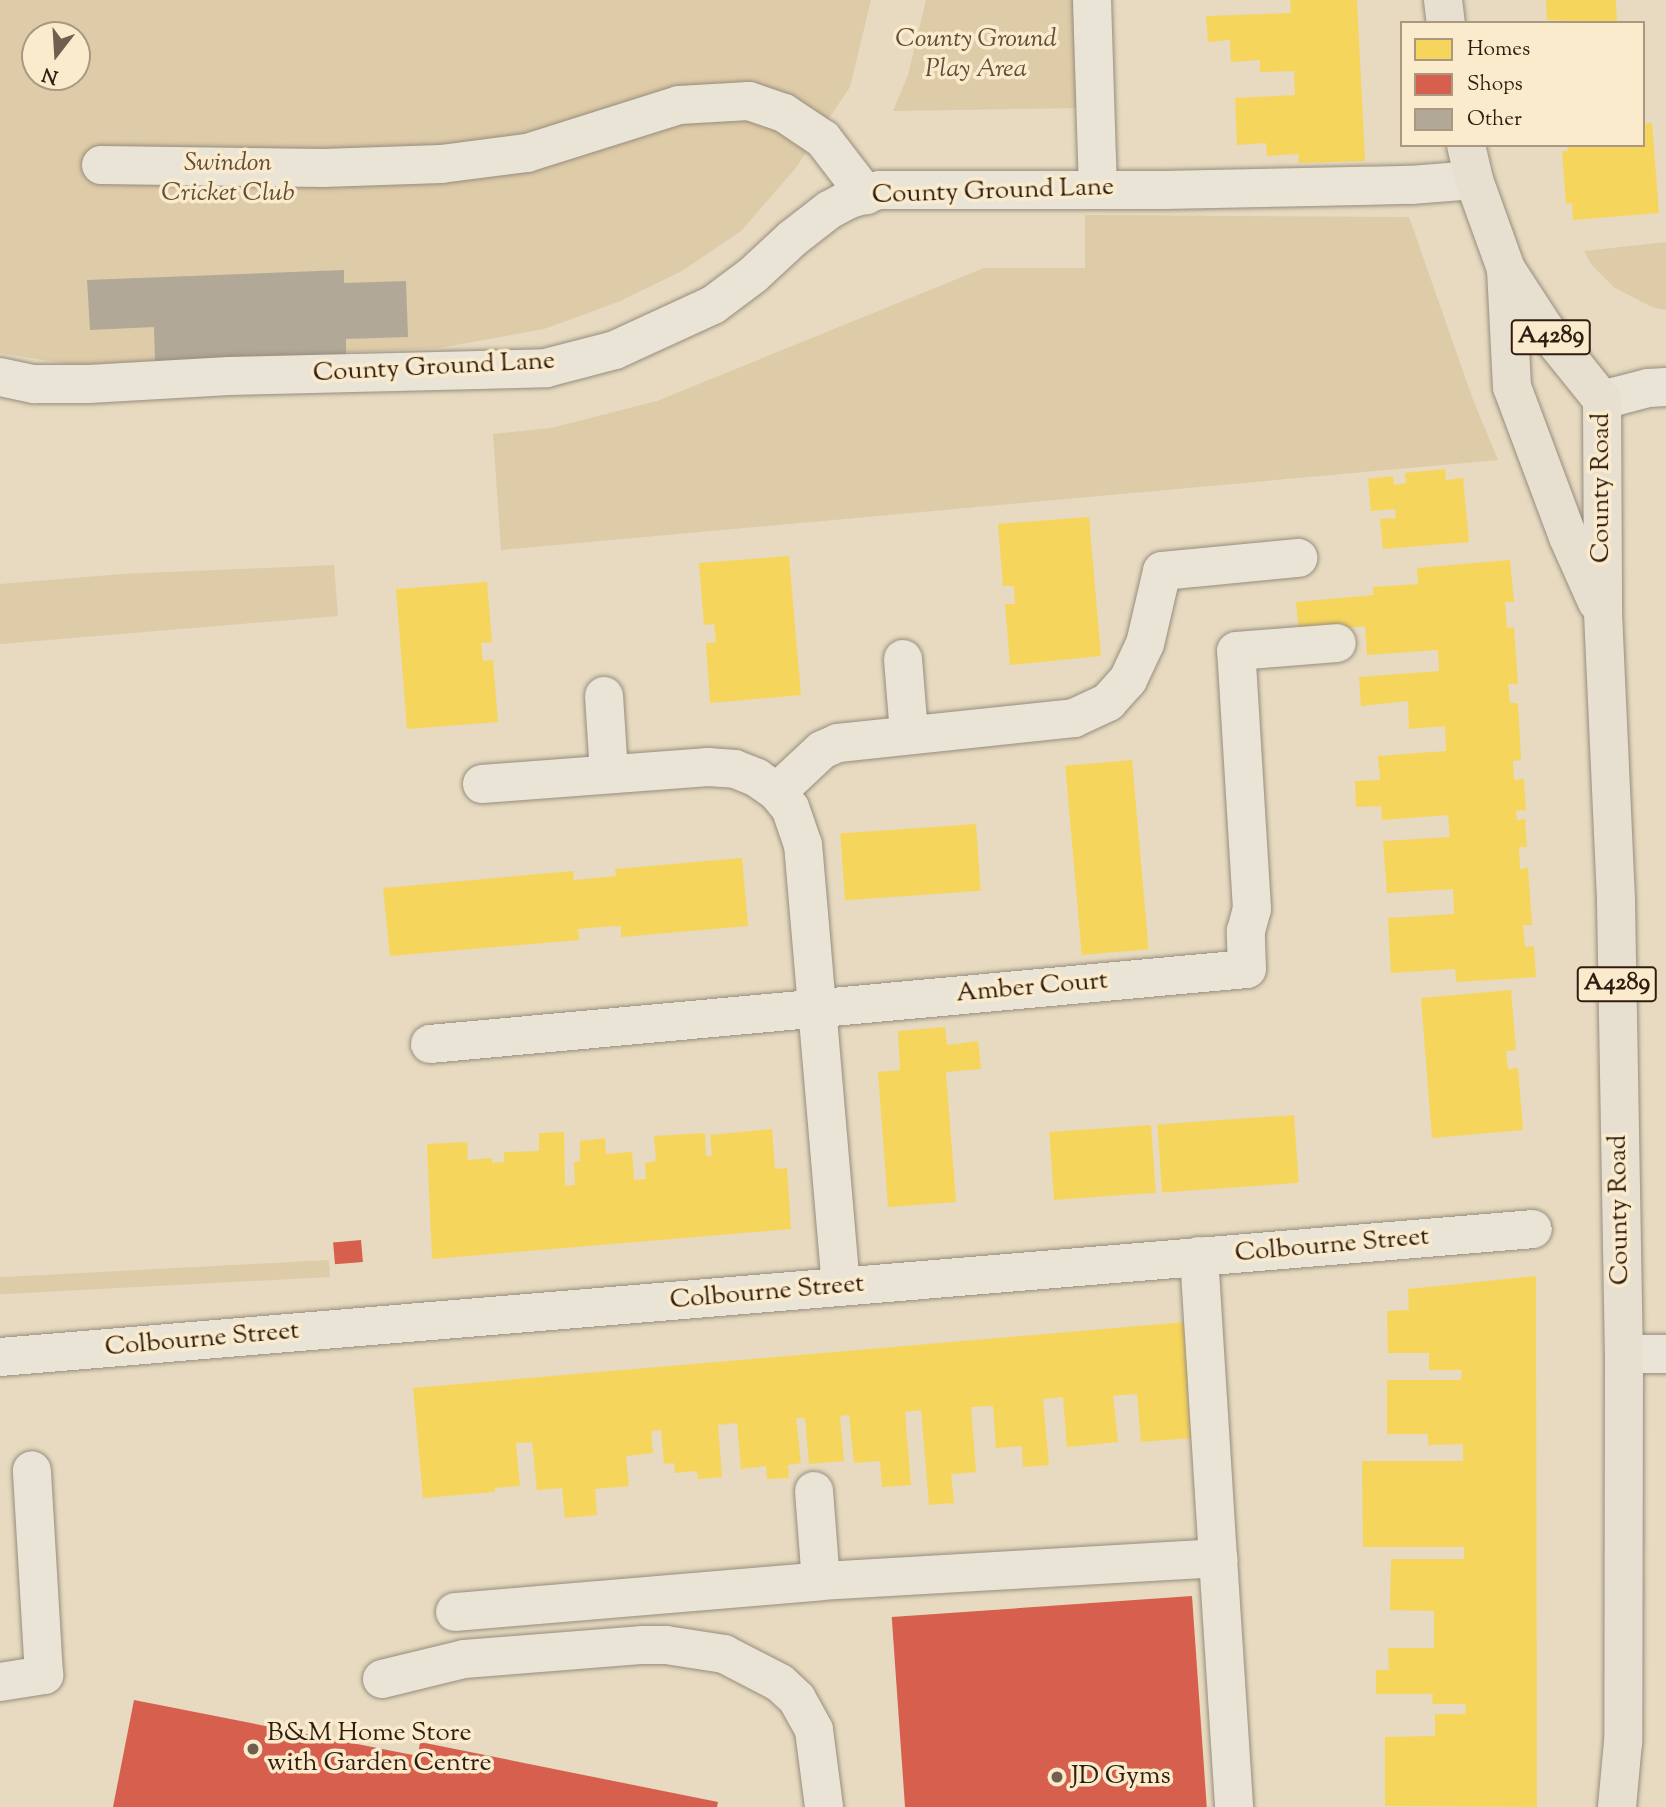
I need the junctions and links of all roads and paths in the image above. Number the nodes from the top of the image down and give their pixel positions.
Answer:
1 (1092, 0) edge
2 (1443, 0) edge
3 (1446, 21) edge
4 (1470, 163) edge
5 (101, 165) dead end
6 (1098, 188) junction
7 (866, 194) junction
8 (1506, 269) junction
9 (0, 377) edge
10 (1666, 387) edge
11 (1602, 400) junction
12 (1298, 558) dead end
13 (1603, 613) junction
14 (1337, 643) dead end
15 (903, 659) dead end
16 (604, 696) dead end
17 (909, 734) junction
18 (609, 774) junction
19 (482, 784) dead end
20 (777, 792) junction
21 (818, 1008) junction
22 (430, 1045) dead end
23 (1533, 1230) dead end
24 (1199, 1256) junction
25 (841, 1287) junction
26 (1624, 1354) junction
27 (1666, 1354) edge
28 (0, 1357) edge
29 (32, 1470) dead end
30 (814, 1491) dead end
31 (1218, 1558) junction
32 (821, 1581) junction
33 (455, 1612) dead end
34 (382, 1679) dead end
35 (0, 1682) edge
36 (824, 1807) edge
37 (1234, 1807) edge
38 (1617, 1807) edge

1 - 6 street
2 - 3 main road
4 - 6 street, County Ground Lane
4 - 8 main road, County Road / A4289
5 - 7 street
6 - 7 street, County Ground Lane
7 - 9 street, County Ground Lane
8 - 11 main road, County Road / A4289
8 - 13 main road, County Road
10 - 11 street
11 - 13 main road, County Road / A4289
12 - 17 street
13 - 26 main road, County Road / A4289
14 - 21 street, Amber Court
15 - 17 street
16 - 18 street
17 - 20 street
18 - 19 street
18 - 20 street
20 - 21 street
21 - 22 street, Amber Court
21 - 25 street
23 - 24 street, Colbourne Street
24 - 25 street, Colbourne Street
24 - 31 street
25 - 28 street, Colbourne Street
26 - 27 street
26 - 38 main road, County Road / A4289
29 - 35 street
30 - 32 street
31 - 32 street
31 - 37 street
32 - 33 street
34 - 36 street

